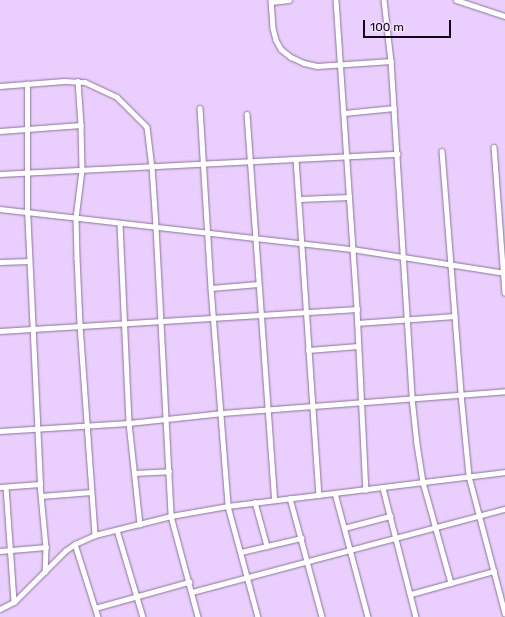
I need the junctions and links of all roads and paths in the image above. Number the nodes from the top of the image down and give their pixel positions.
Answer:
1 (289, 0) edge
2 (336, 0) edge
3 (384, 0) edge
4 (456, 0) edge
5 (271, 1) edge
6 (505, 16) edge
7 (391, 61) junction
8 (339, 65) junction
9 (78, 81) junction
10 (27, 84) junction
11 (0, 86) edge
12 (200, 108) dead end
13 (394, 108) junction
14 (344, 112) junction
15 (247, 114) dead end
16 (81, 125) junction
17 (27, 129) junction
18 (0, 131) edge
19 (494, 147) dead end
20 (442, 151) dead end
21 (397, 154) junction
22 (347, 157) junction
23 (296, 159) junction
24 (251, 161) junction
25 (205, 163) junction
26 (152, 166) junction
27 (82, 170) junction
28 (26, 173) junction
29 (0, 174) edge
30 (349, 196) junction
31 (299, 199) junction
32 (0, 209) edge
33 (26, 212) junction
34 (76, 218) junction
35 (120, 224) junction
36 (156, 227) junction
37 (208, 234) junction
38 (256, 238) junction
39 (302, 244) junction
40 (352, 249) junction
41 (403, 256) junction
42 (29, 261) junction
43 (0, 262) edge
44 (451, 264) junction
45 (504, 273) edge
46 (258, 284) junction
47 (211, 288) junction
48 (505, 293) edge
49 (357, 309) junction
50 (306, 312) junction
51 (261, 316) junction
52 (455, 316) junction
53 (213, 318) junction
54 (407, 320) junction
55 (160, 322) junction
56 (357, 323) junction
57 (124, 324) junction
58 (80, 325) junction
59 (33, 328) junction
60 (0, 331) edge
61 (358, 346) junction
62 (308, 350) junction
63 (505, 391) edge
64 (461, 394) junction
65 (412, 398) junction
66 (361, 403) junction
67 (312, 406) junction
68 (267, 410) junction
69 (222, 413) junction
70 (165, 419) junction
71 (130, 423) junction
72 (87, 426) junction
73 (37, 430) junction
74 (0, 431) edge
75 (169, 471) junction
76 (505, 472) edge
77 (134, 473) junction
78 (469, 476) junction
79 (423, 482) junction
80 (40, 484) junction
81 (0, 487) edge
82 (6, 487) junction
83 (383, 488) junction
84 (366, 490) junction
85 (91, 492) junction
86 (335, 493) junction
87 (318, 495) junction
88 (41, 496) junction
89 (290, 498) junction
90 (275, 500) junction
91 (255, 502) junction
92 (228, 506) junction
93 (505, 509) edge
94 (481, 515) junction
95 (170, 516) junction
96 (390, 516) junction
97 (140, 524) junction
98 (437, 527) junction
99 (344, 528) junction
100 (117, 530) junction
101 (95, 535) junction
102 (301, 538) junction
103 (396, 538) junction
104 (75, 544) junction
105 (267, 546) junction
106 (46, 547) junction
107 (11, 550) junction
108 (0, 551) edge
109 (350, 551) junction
110 (241, 552) junction
111 (308, 562) junction
112 (494, 571) junction
113 (45, 572) junction
114 (248, 578) junction
115 (189, 582) junction
116 (451, 583) junction
117 (192, 592) junction
118 (411, 594) junction
119 (137, 596) junction
120 (14, 602) junction
121 (95, 608) junction
122 (0, 610) edge
123 (505, 613) edge
124 (98, 617) edge
125 (143, 617) edge
126 (198, 617) edge
127 (258, 617) edge
128 (322, 617) edge
129 (368, 617) edge
130 (416, 617) edge

1 - 5 street
2 - 8 street
3 - 7 street
4 - 6 street
5 - 8 street
7 - 8 street
7 - 13 street
8 - 14 street
9 - 10 street
9 - 16 street
9 - 26 street
10 - 11 street
10 - 17 street
12 - 25 street
13 - 14 street
13 - 21 street
14 - 22 street
15 - 24 street
16 - 17 street
16 - 27 street
17 - 18 street
17 - 28 street
19 - 45 street
20 - 44 street
21 - 22 street
21 - 41 street
22 - 23 street
22 - 30 street
23 - 24 street
23 - 31 street
24 - 25 street
24 - 38 street
25 - 26 street
25 - 37 street
26 - 27 street
26 - 36 street
27 - 28 street
27 - 34 street
28 - 29 street
28 - 33 street
30 - 31 street
30 - 40 street
31 - 39 street
32 - 33 street
33 - 34 street
33 - 42 street
34 - 35 street
34 - 58 street
35 - 36 street
35 - 57 street
36 - 37 street
36 - 55 street
37 - 38 street
37 - 47 street
38 - 39 street
38 - 46 street
39 - 40 street
39 - 50 street
40 - 41 street
40 - 49 street
41 - 44 street
41 - 54 street
42 - 43 street
42 - 59 street
44 - 45 street
44 - 52 street
45 - 48 street
46 - 47 street
46 - 51 street
47 - 53 street
49 - 50 street
49 - 56 street
50 - 51 street
50 - 62 street
51 - 53 street
51 - 68 street
52 - 54 street
52 - 64 street
53 - 55 street
53 - 69 street
54 - 56 street
54 - 65 street
55 - 57 street
55 - 70 street
56 - 61 street
57 - 58 street
57 - 71 street
58 - 59 street
58 - 72 street
59 - 60 street
59 - 73 street
61 - 62 street
61 - 66 street
62 - 67 street
63 - 64 street
64 - 65 street
64 - 78 street
65 - 66 street
65 - 79 street
66 - 67 street
66 - 84 street
67 - 68 street
67 - 87 street
68 - 69 street
68 - 90 street
69 - 70 street
69 - 92 street
70 - 71 street
70 - 75 street
71 - 72 street
71 - 77 street
72 - 73 street
72 - 85 street
73 - 74 street
73 - 80 street
75 - 77 street
75 - 95 street
76 - 78 street
77 - 97 street
78 - 79 street
78 - 94 street
79 - 83 street
79 - 98 street
80 - 82 street
80 - 88 street
81 - 82 street
82 - 107 street
83 - 84 street
83 - 96 street
84 - 86 street
85 - 88 street
85 - 101 street
86 - 87 street
86 - 99 street
87 - 89 street
88 - 106 street
89 - 90 street
89 - 102 street
90 - 91 street
91 - 92 street
91 - 105 street
92 - 95 street
92 - 110 street
93 - 94 street
94 - 98 street
94 - 112 street
95 - 97 street
95 - 115 street
96 - 99 street
96 - 103 street
97 - 100 street
98 - 103 street
98 - 116 street
99 - 109 street
100 - 101 street
100 - 119 street
101 - 104 street
102 - 105 street
102 - 111 street
103 - 109 street
103 - 118 street
104 - 113 street
104 - 121 street
105 - 110 street
106 - 107 street
106 - 113 street
107 - 108 street
107 - 120 street
109 - 111 street
109 - 129 street
110 - 114 street
111 - 114 street
111 - 128 street
112 - 116 street
112 - 123 street
113 - 120 street
114 - 117 street
114 - 127 street
115 - 117 street
115 - 119 street
116 - 118 street
117 - 126 street
118 - 130 street
119 - 121 street
119 - 125 street
120 - 122 street
121 - 124 street

